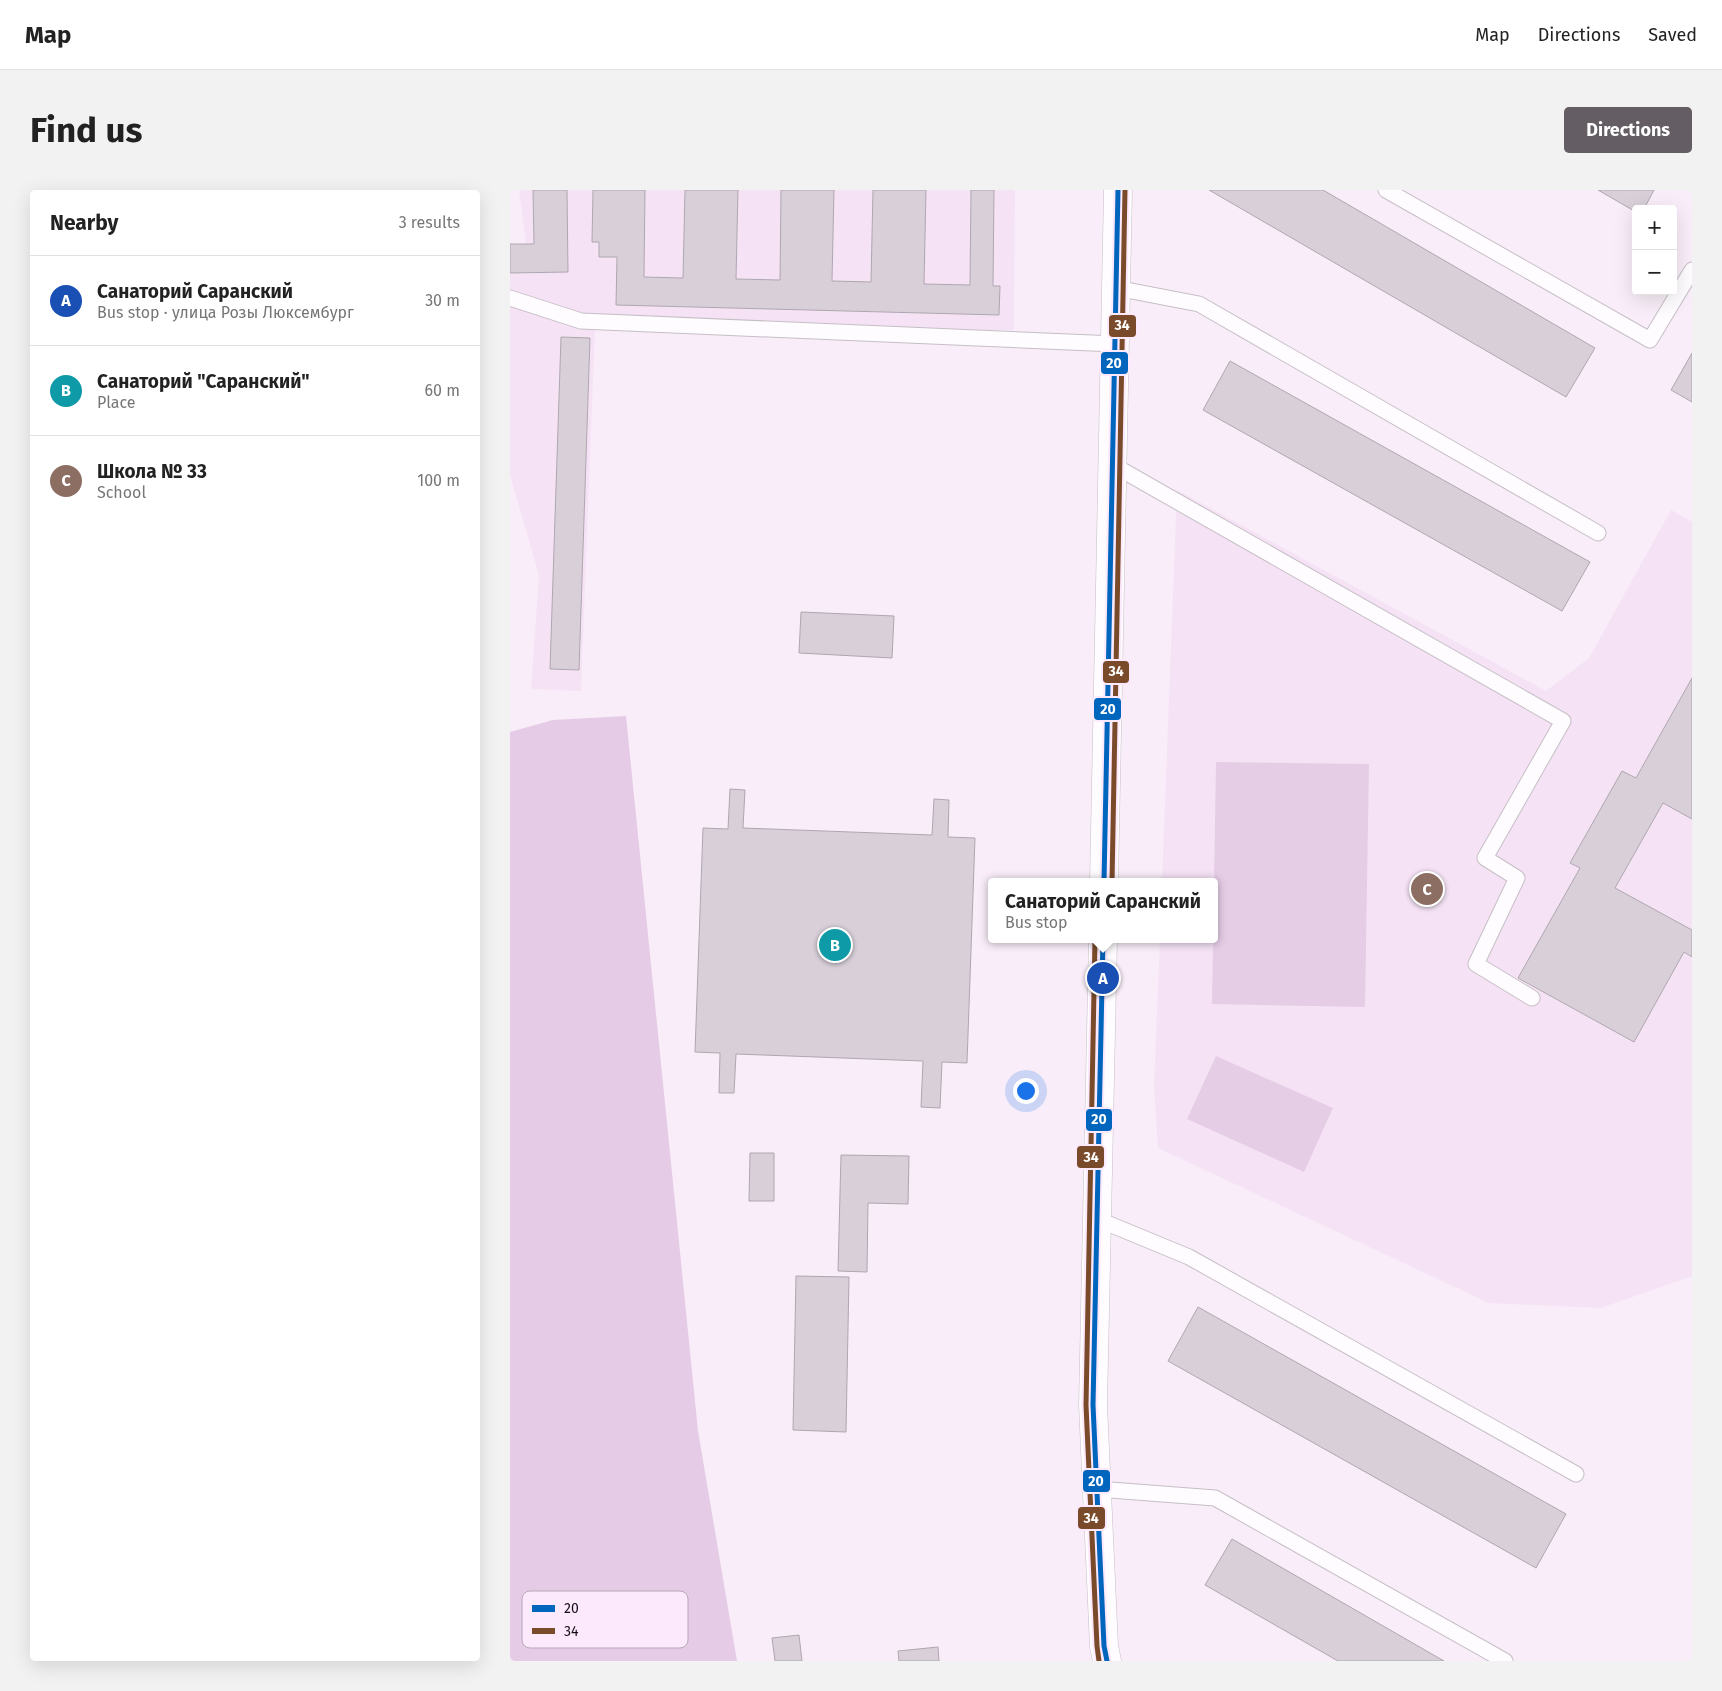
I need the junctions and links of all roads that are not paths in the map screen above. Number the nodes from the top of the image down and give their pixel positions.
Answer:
1 (1118, 190) edge
2 (1386, 190) edge
3 (1692, 270) edge
4 (1116, 288) junction
5 (510, 298) edge
6 (1115, 344) junction
7 (1113, 465) junction
8 (1598, 534) dead end
9 (1104, 878) edge
10 (1103, 943) edge
11 (1532, 998) dead end
12 (1097, 1219) junction
13 (1576, 1474) dead end
14 (1097, 1489) junction
15 (1106, 1661) edge
16 (1505, 1661) edge

1 - 4 street
2 - 3 lane
4 - 6 street
4 - 8 lane
5 - 6 lane
6 - 7 street
7 - 9 street
7 - 11 lane
10 - 12 street
12 - 13 lane
12 - 14 street
14 - 15 street
14 - 16 lane

